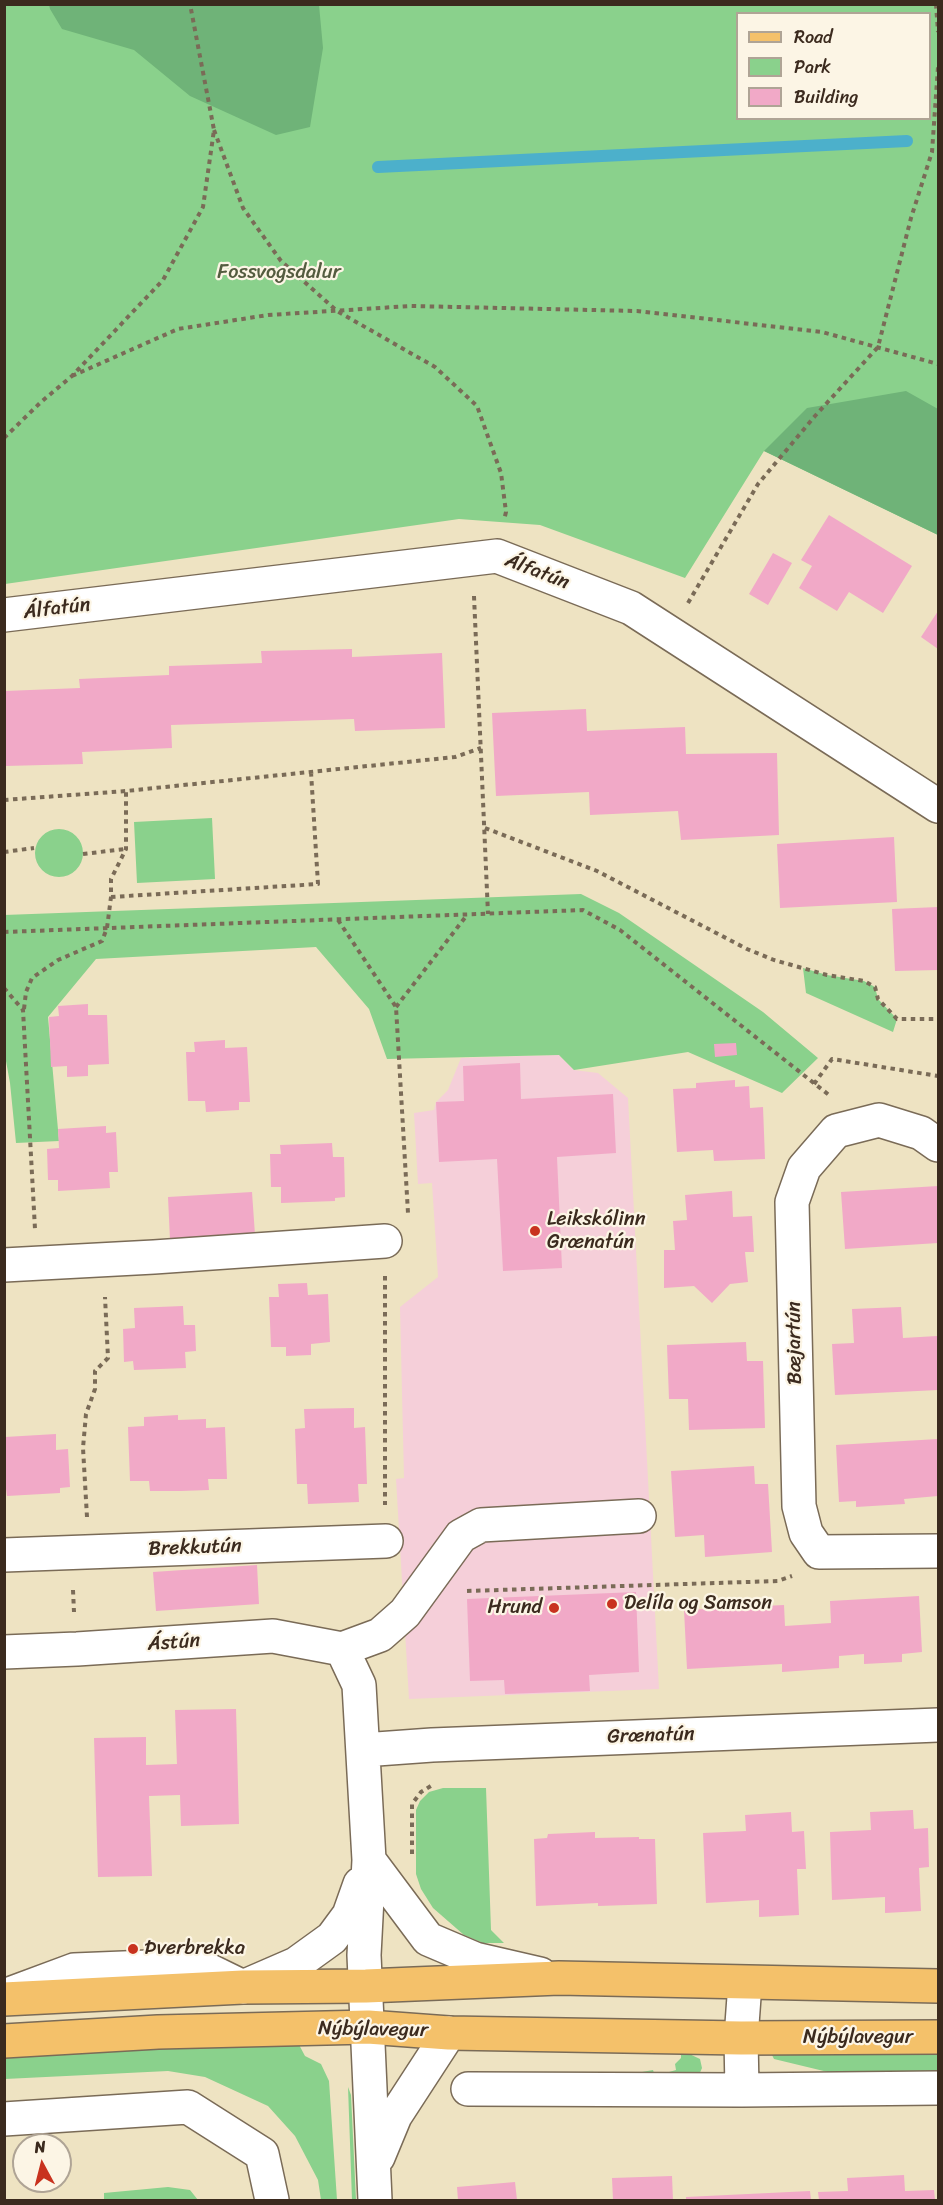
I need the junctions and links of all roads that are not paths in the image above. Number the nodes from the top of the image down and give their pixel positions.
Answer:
1 (4, 615) edge
2 (939, 806) edge
3 (939, 1144) edge
4 (385, 1241) road end
5 (4, 1265) edge
6 (639, 1516) dead end
7 (386, 1541) road end
8 (939, 1551) edge
9 (4, 1555) edge
10 (342, 1649) junction
11 (4, 1652) edge
12 (939, 1725) edge
13 (363, 1750) junction
14 (369, 1860) junction
15 (559, 1978) junction
16 (745, 1983) junction
17 (366, 1986) junction
18 (939, 1986) edge
19 (243, 1987) junction
20 (4, 1997) edge
21 (368, 2027) junction
22 (449, 2033) junction
23 (939, 2037) edge
24 (741, 2038) junction
25 (4, 2041) edge
26 (939, 2088) edge
27 (468, 2089) dead end
28 (742, 2090) junction
29 (4, 2118) edge
30 (374, 2167) junction
31 (272, 2200) edge
32 (375, 2200) edge

1 - 2 street, Álfatún
3 - 8 street, Bæjartún
4 - 5 street
6 - 10 street
7 - 9 street, Brekkutún
10 - 11 street, Ástún
10 - 13 street
12 - 13 street, Grænatún
13 - 14 street
14 - 15 street
14 - 17 street
14 - 19 street
15 - 16 main road
15 - 17 main road
16 - 18 main road
16 - 24 street
17 - 19 main road
17 - 21 street
19 - 20 main road
21 - 22 main road, Nýbýlavegur
21 - 25 main road, Nýbýlavegur
21 - 30 street
22 - 24 main road, Nýbýlavegur
22 - 30 street
23 - 24 main road, Nýbýlavegur
24 - 28 street
26 - 28 street
27 - 28 street
29 - 31 street
30 - 32 street

